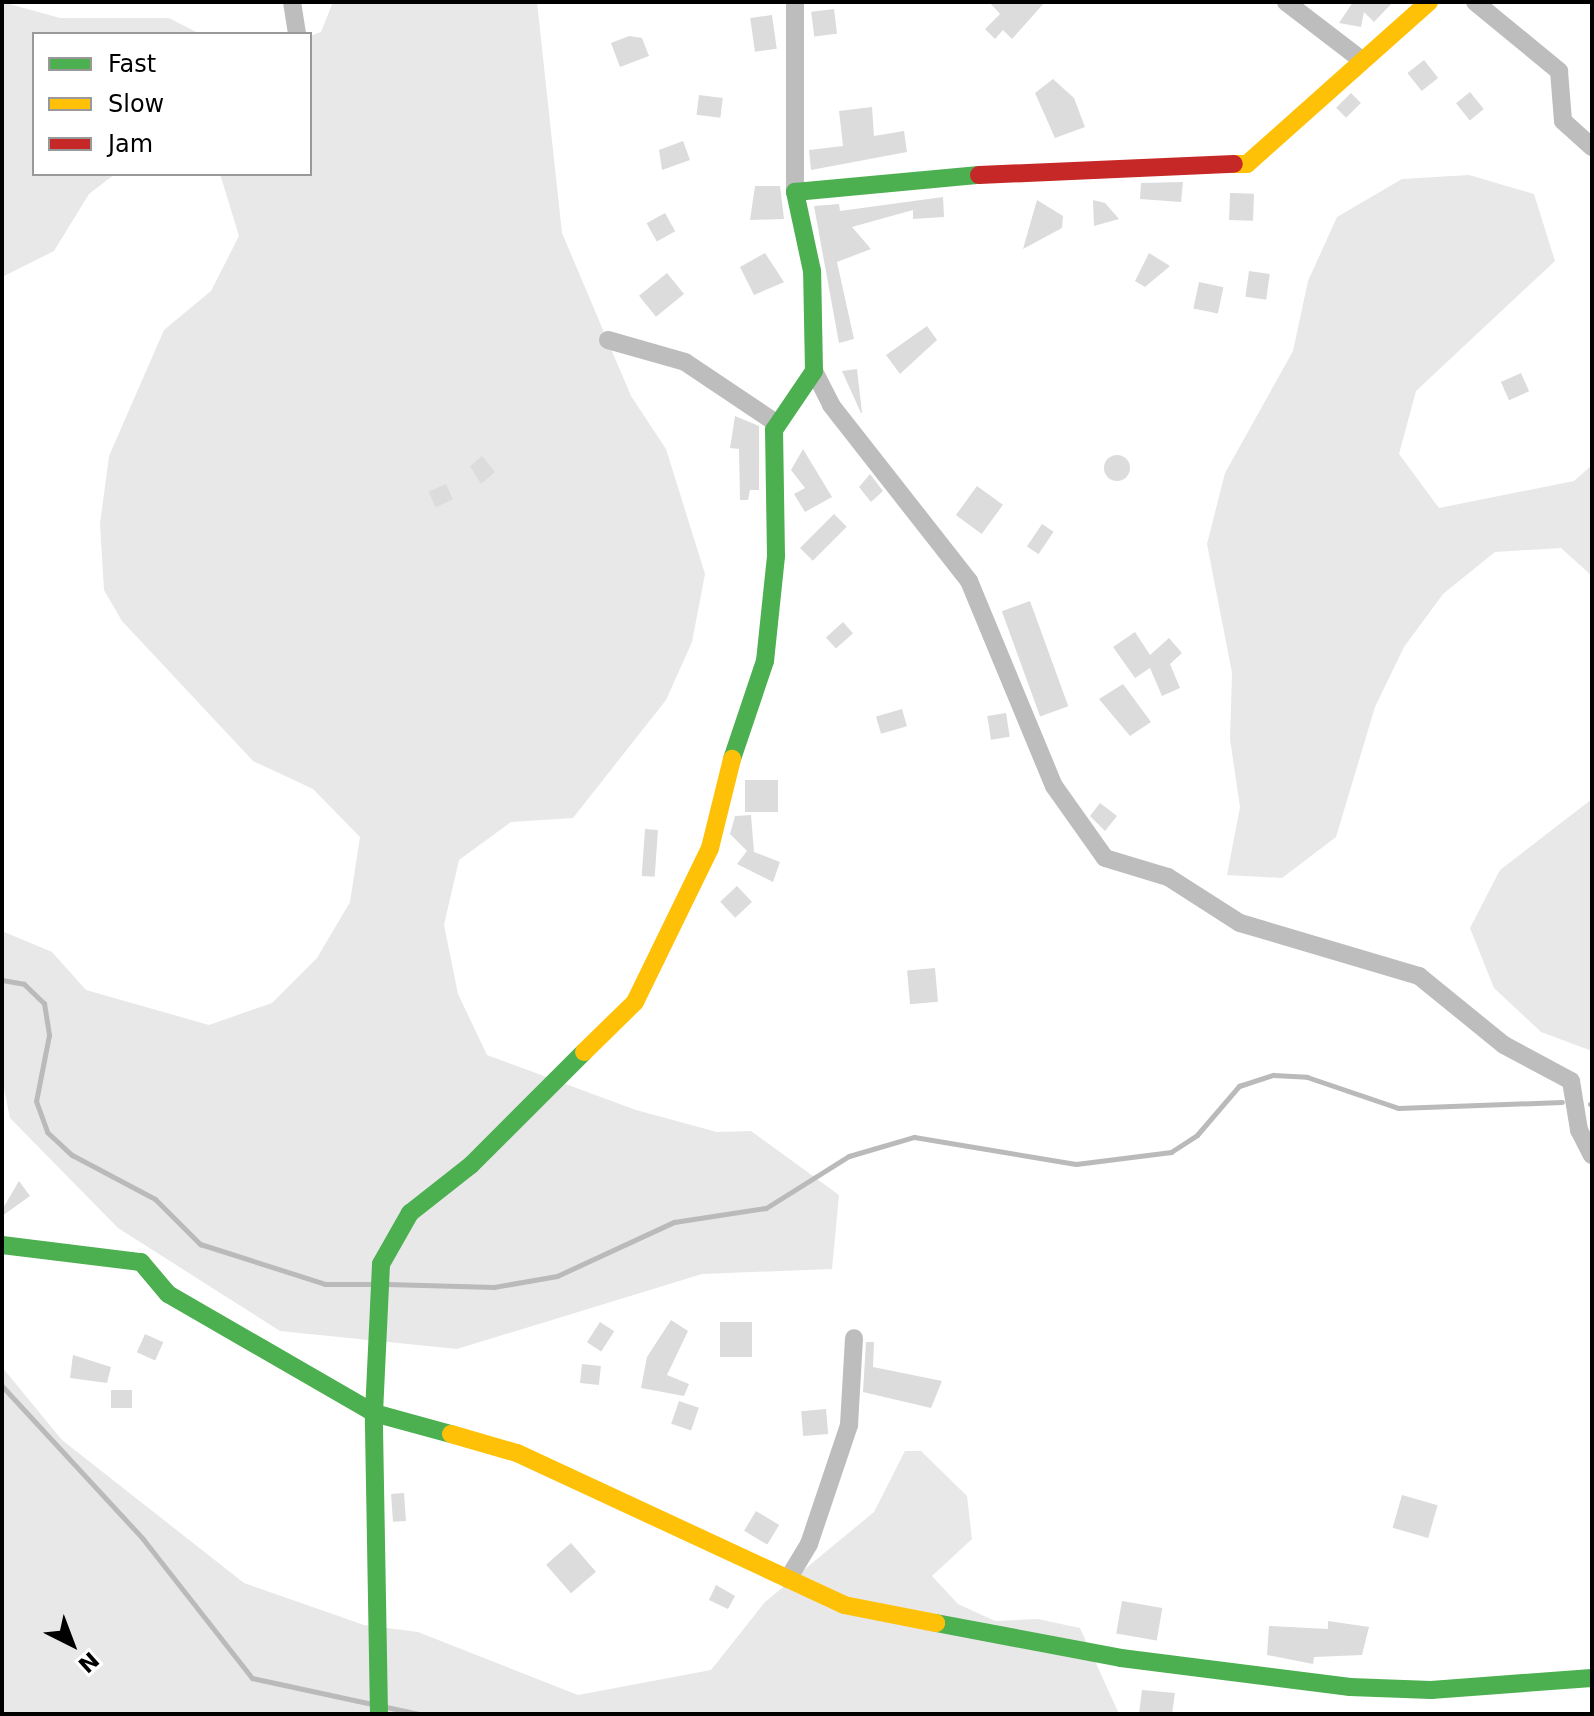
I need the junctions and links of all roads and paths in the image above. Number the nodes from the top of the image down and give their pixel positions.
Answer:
1 (292, 2) edge
2 (795, 2) edge
3 (1286, 2) edge
4 (1429, 2) edge
5 (1475, 2) edge
6 (297, 32) edge
7 (1359, 58) junction
8 (1592, 147) edge
9 (795, 192) junction
10 (608, 340) dead end
11 (814, 371) junction
12 (776, 423) junction
13 (1592, 1155) edge
14 (2, 1245) edge
15 (854, 1338) dead end
16 (374, 1413) junction
17 (788, 1579) junction
18 (1592, 1678) edge
19 (379, 1714) edge

1 - 6 street
2 - 9 street
3 - 7 street
4 - 7 street
5 - 8 street
7 - 9 street
9 - 11 street
10 - 12 street
11 - 12 street
11 - 13 street
12 - 16 street
14 - 16 street
15 - 17 street
16 - 17 street
16 - 19 street
17 - 18 street

